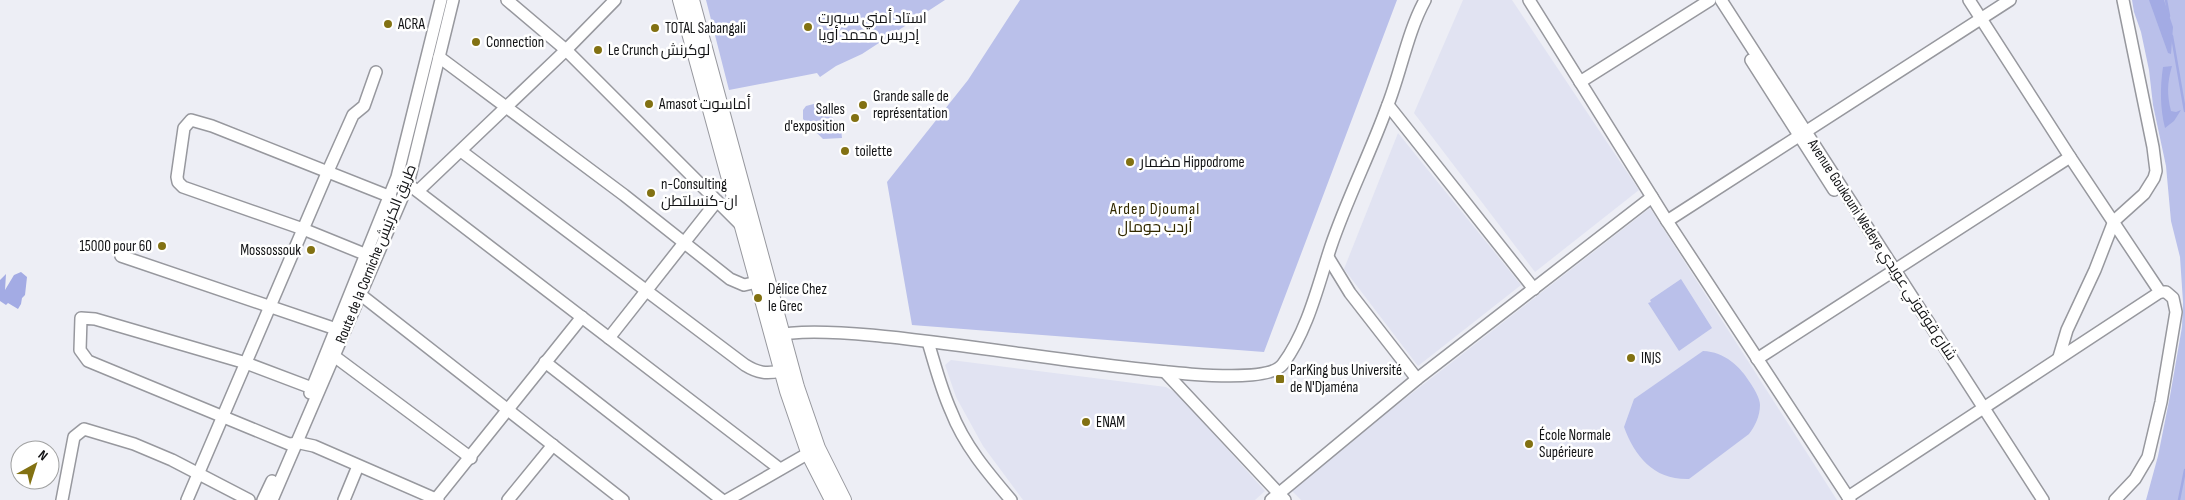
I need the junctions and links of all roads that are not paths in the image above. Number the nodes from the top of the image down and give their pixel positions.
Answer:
1 (441, 0) edge
2 (453, 0) edge
3 (507, 0) edge
4 (615, 0) edge
5 (680, 0) edge
6 (692, 0) edge
7 (1425, 0) edge
8 (1529, 0) edge
9 (1711, 0) edge
10 (1721, 0) edge
11 (1969, 0) edge
12 (2010, 0) edge
13 (2123, 0) edge
14 (1982, 19) junction
15 (566, 50) junction
16 (439, 57) junction
17 (376, 72) dead end
18 (707, 82) junction
19 (1580, 82) junction
20 (1388, 104) junction
21 (506, 107) junction
22 (1803, 135) junction
23 (461, 150) junction
24 (2070, 157) junction
25 (328, 171) junction
26 (408, 184) junction
27 (418, 192) junction
28 (390, 197) junction
29 (1652, 197) junction
30 (717, 201) junction
31 (2114, 221) junction
32 (1668, 222) junction
33 (743, 226) junction
34 (303, 229) junction
35 (684, 242) junction
36 (367, 255) junction
37 (121, 256) dead end
38 (1328, 257) junction
39 (1892, 273) junction
40 (757, 282) junction
41 (1534, 288) junction
42 (646, 291) junction
43 (2160, 292) junction
44 (361, 295) junction
45 (270, 306) junction
46 (582, 317) junction
47 (336, 329) junction
48 (777, 336) junction
49 (609, 338) junction
50 (928, 342) junction
51 (334, 356) junction
52 (2059, 357) junction
53 (1757, 359) junction
54 (545, 362) junction
55 (246, 363) junction
56 (781, 372) junction
57 (1165, 372) junction
58 (1417, 378) junction
59 (312, 388) junction
60 (508, 410) junction
61 (1980, 410) junction
62 (223, 416) junction
63 (293, 443) junction
64 (553, 445) junction
65 (813, 450) junction
66 (471, 458) junction
67 (358, 466) junction
68 (780, 469) junction
69 (198, 474) junction
70 (417, 496) edge
71 (1278, 498) edge
72 (1849, 498) edge
73 (65, 499) edge
74 (186, 500) edge
75 (249, 500) edge
76 (263, 500) edge
77 (272, 500) edge
78 (344, 500) edge
79 (437, 500) edge
80 (508, 500) edge
81 (623, 500) edge
82 (722, 500) edge
83 (727, 500) edge
84 (832, 500) edge
85 (844, 500) edge
86 (1011, 500) edge
87 (2034, 500) edge
88 (2043, 500) edge
89 (2115, 500) edge

1 - 28 street, Route de la Corniche طريق الكرنيش
2 - 16 street, Route de la Corniche طريق الكرنيش
3 - 15 street
4 - 15 street
5 - 18 main road
6 - 18 main road
7 - 20 street
8 - 19 street
9 - 19 street
9 - 22 street, Avenue Goukouni Wedeye شارع قوقوني عويدي
10 - 22 street, Avenue Goukouni Wedeye شارع قوقوني عويدي
11 - 14 street
12 - 14 street
13 - 31 street
14 - 22 street
14 - 24 street
15 - 21 street
15 - 30 street
16 - 21 street
16 - 26 street, Route de la Corniche طريق الكرنيش
17 - 25 street
18 - 33 main road
18 - 48 main road
19 - 29 street
20 - 38 street
20 - 41 street
21 - 23 street
21 - 35 street
22 - 32 street
22 - 39 street, Avenue Goukouni Wedeye شارع قوقوني عويدي
23 - 27 street
23 - 42 street
24 - 31 street
24 - 39 street
25 - 28 street
25 - 34 street
25 - 34 street
26 - 27 street
26 - 44 street, Route de la Corniche طريق الكرنيش
27 - 46 street
28 - 36 street, Route de la Corniche طريق الكرنيش
29 - 32 street
29 - 41 street
30 - 33 street
30 - 35 street
31 - 43 street
31 - 52 street
32 - 53 street
33 - 40 main road
34 - 36 street
34 - 45 street
35 - 40 street
35 - 42 street
36 - 47 street, Route de la Corniche طريق الكرنيش
37 - 45 street
38 - 57 street
38 - 58 street
39 - 53 street
39 - 61 street, Avenue Goukouni Wedeye شارع قوقوني عويدي
40 - 48 main road
41 - 58 street
42 - 49 street
42 - 56 street
43 - 52 street
43 - 89 street
44 - 51 street, Route de la Corniche طريق الكرنيش
44 - 60 street
45 - 47 street
45 - 55 street
46 - 49 street
46 - 54 street
47 - 59 street, Route de la Corniche طريق الكرنيش
48 - 50 street
48 - 56 main road
48 - 65 main road
49 - 68 street
50 - 57 street
50 - 86 street
51 - 63 street, Route de la Corniche طريق الكرنيش
51 - 66 street
52 - 61 street
53 - 72 street
54 - 60 street
54 - 82 street
55 - 59 street
55 - 62 street
55 - 62 street
56 - 65 main road
57 - 71 street
58 - 71 street
59 - 63 street, Route de la Corniche طريق الكرنيش
60 - 64 street
60 - 66 street
61 - 72 street
61 - 87 street, Avenue Goukouni Wedeye شارع قوقوني عويدي
61 - 88 street, Avenue Goukouni Wedeye شارع قوقوني عويدي
62 - 63 street
62 - 69 street
63 - 67 street
63 - 76 street, Route de la Corniche طريق الكرنيش
63 - 77 street, Route de la Corniche طريق الكرنيش
64 - 80 street
64 - 81 street
65 - 68 street
65 - 84 main road
65 - 85 main road
66 - 79 street
67 - 70 street
67 - 78 street
68 - 83 street
69 - 73 street
69 - 74 street
69 - 75 street
70 - 79 street

